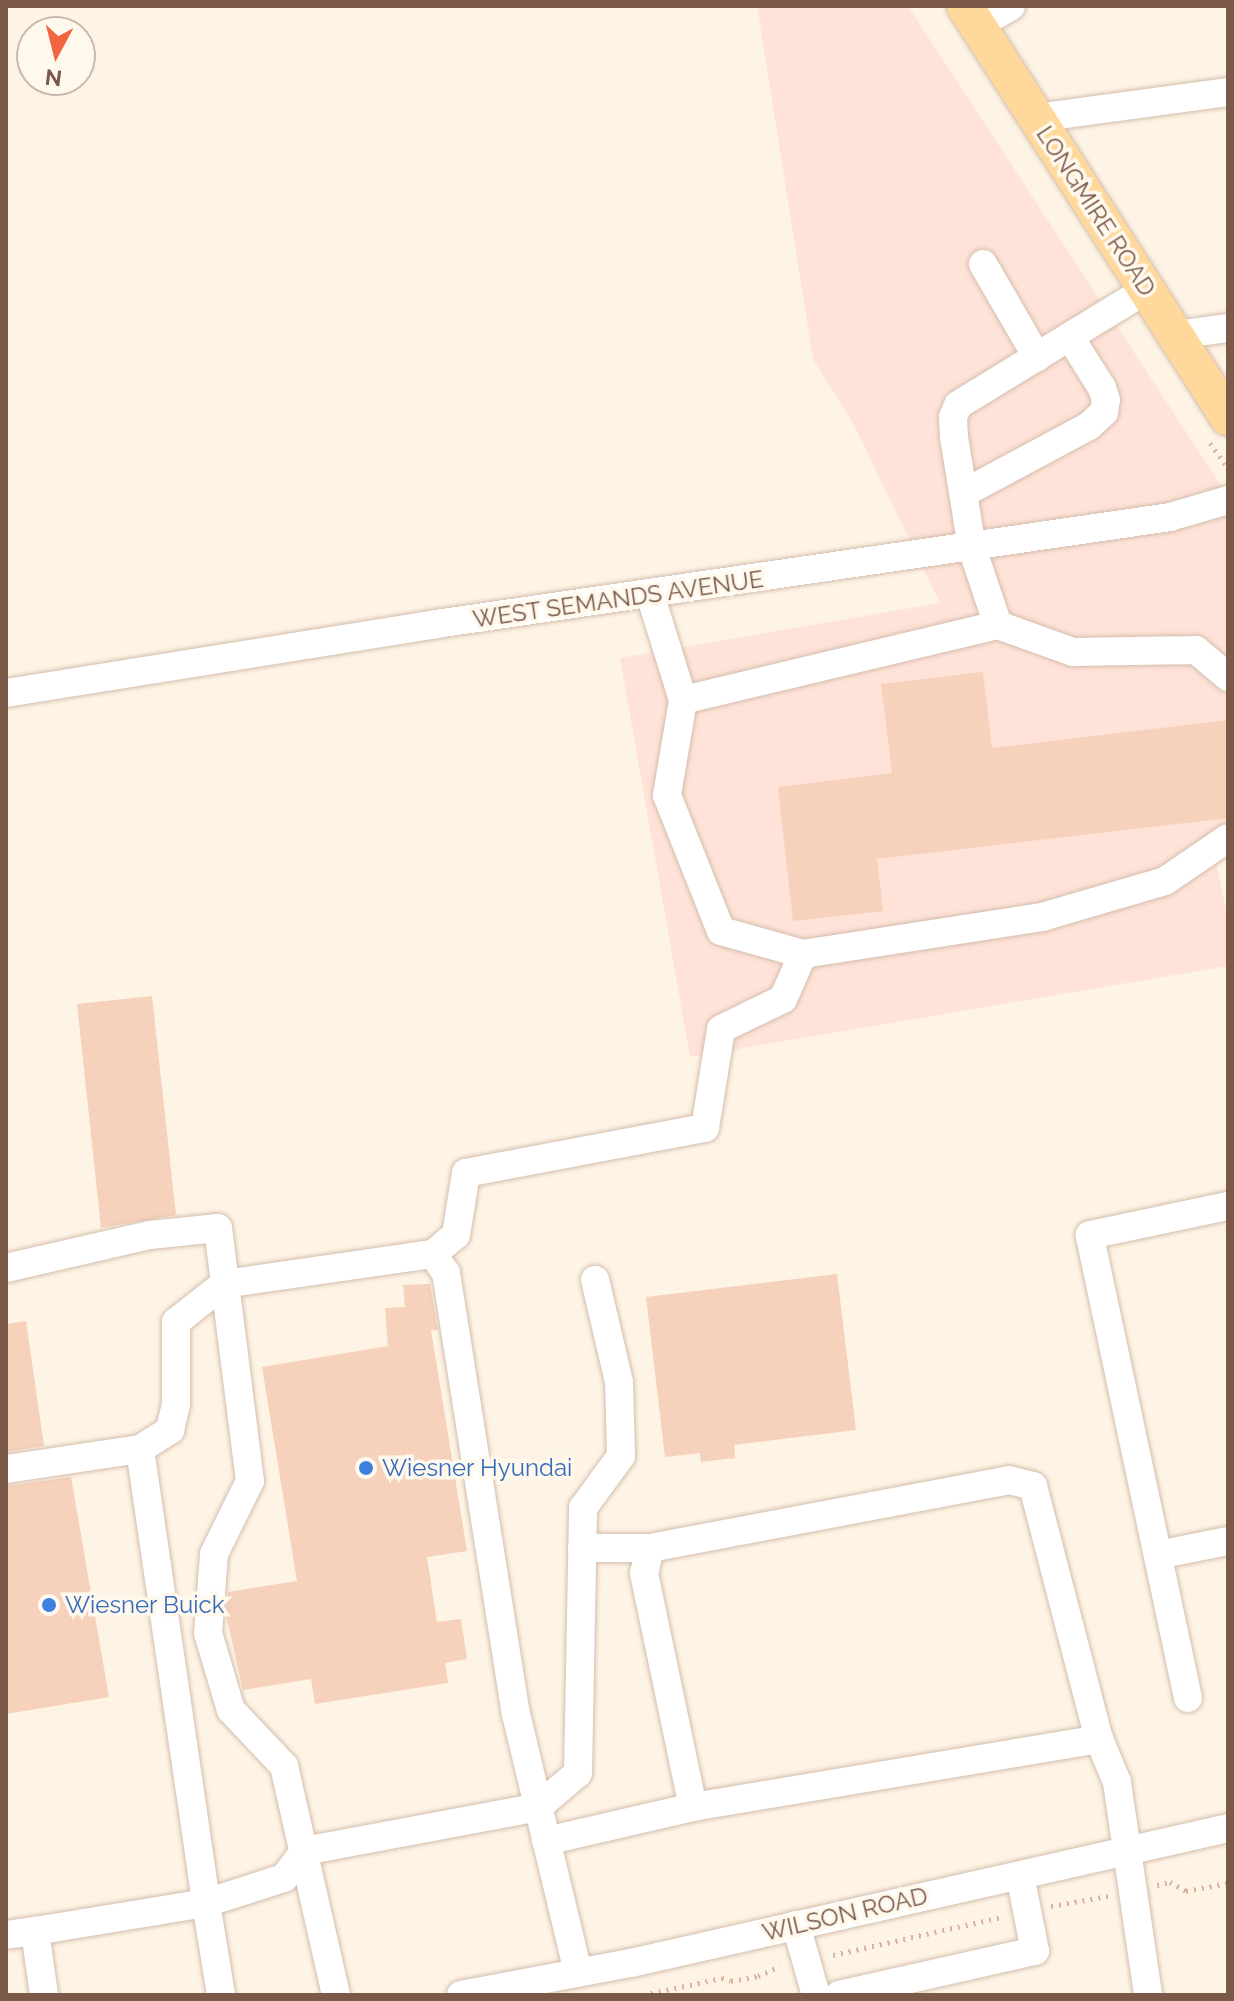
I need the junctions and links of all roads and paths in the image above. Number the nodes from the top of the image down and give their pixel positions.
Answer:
1 (1011, 6) edge
2 (971, 16) edge
3 (1228, 92) edge
4 (1036, 118) junction
5 (983, 264) dead end
6 (1146, 290) junction
7 (1228, 328) edge
8 (1176, 335) junction
9 (1070, 337) junction
10 (1037, 357) junction
11 (1228, 417) edge
12 (964, 493) junction
13 (1228, 500) edge
14 (972, 548) junction
15 (650, 594) junction
16 (998, 625) junction
17 (1228, 677) edge
18 (6, 693) edge
19 (683, 700) junction
20 (1228, 838) edge
21 (803, 954) junction
22 (1228, 1206) edge
23 (433, 1254) junction
24 (6, 1268) edge
25 (595, 1280) dead end
26 (224, 1284) junction
27 (140, 1449) junction
28 (6, 1469) edge
29 (1228, 1541) edge
30 (582, 1548) junction
31 (650, 1548) junction
32 (1158, 1555) junction
33 (1188, 1698) dead end
34 (1099, 1739) junction
35 (538, 1807) junction
36 (693, 1807) junction
37 (1228, 1828) edge
38 (546, 1841) junction
39 (304, 1851) junction
40 (1128, 1851) junction
41 (1020, 1875) junction
42 (1228, 1883) edge
43 (1133, 1889) junction
44 (206, 1903) junction
45 (1027, 1911) junction
46 (796, 1925) junction
47 (35, 1931) junction
48 (6, 1935) edge
49 (806, 1961) junction
50 (565, 1982) edge
51 (44, 1995) edge
52 (221, 1995) edge
53 (336, 1995) edge
54 (461, 1995) edge
55 (643, 1995) edge
56 (816, 1995) edge
57 (839, 1995) edge
58 (1148, 1995) edge

1 - 2 street
2 - 4 main road, LONGMIRE ROAD
3 - 4 street
4 - 6 main road, LONGMIRE ROAD
5 - 10 street
6 - 8 main road, LONGMIRE ROAD
6 - 9 street
7 - 8 street
8 - 11 main road, LONGMIRE ROAD
9 - 10 street
9 - 12 street
10 - 12 street
12 - 14 street
13 - 14 street, WEST SEMANDS AVENUE
14 - 15 street, WEST SEMANDS AVENUE
14 - 16 street
15 - 18 street, WEST SEMANDS AVENUE
15 - 19 street
16 - 17 street
16 - 19 street
19 - 21 street
20 - 21 street
21 - 23 street
22 - 32 street
23 - 26 street
23 - 35 street
24 - 26 street
25 - 30 street
26 - 27 street
26 - 39 street
27 - 28 street
27 - 44 street
29 - 32 street
30 - 31 street
30 - 35 street
31 - 34 street
31 - 36 street
32 - 33 street
34 - 36 street
34 - 40 street
35 - 38 street
35 - 39 street
36 - 38 street
37 - 40 street, WILSON ROAD
38 - 50 street
39 - 44 street
39 - 53 street
40 - 41 street, WILSON ROAD
40 - 43 street
41 - 45 street
41 - 46 street, WILSON ROAD
42 - 43 path
43 - 45 path
43 - 58 street
44 - 47 street
44 - 52 street
45 - 49 path
45 - 57 street
46 - 49 street
46 - 50 street, WILSON ROAD
47 - 48 street
47 - 51 street
49 - 55 path
49 - 56 street
50 - 54 street, WILSON ROAD

